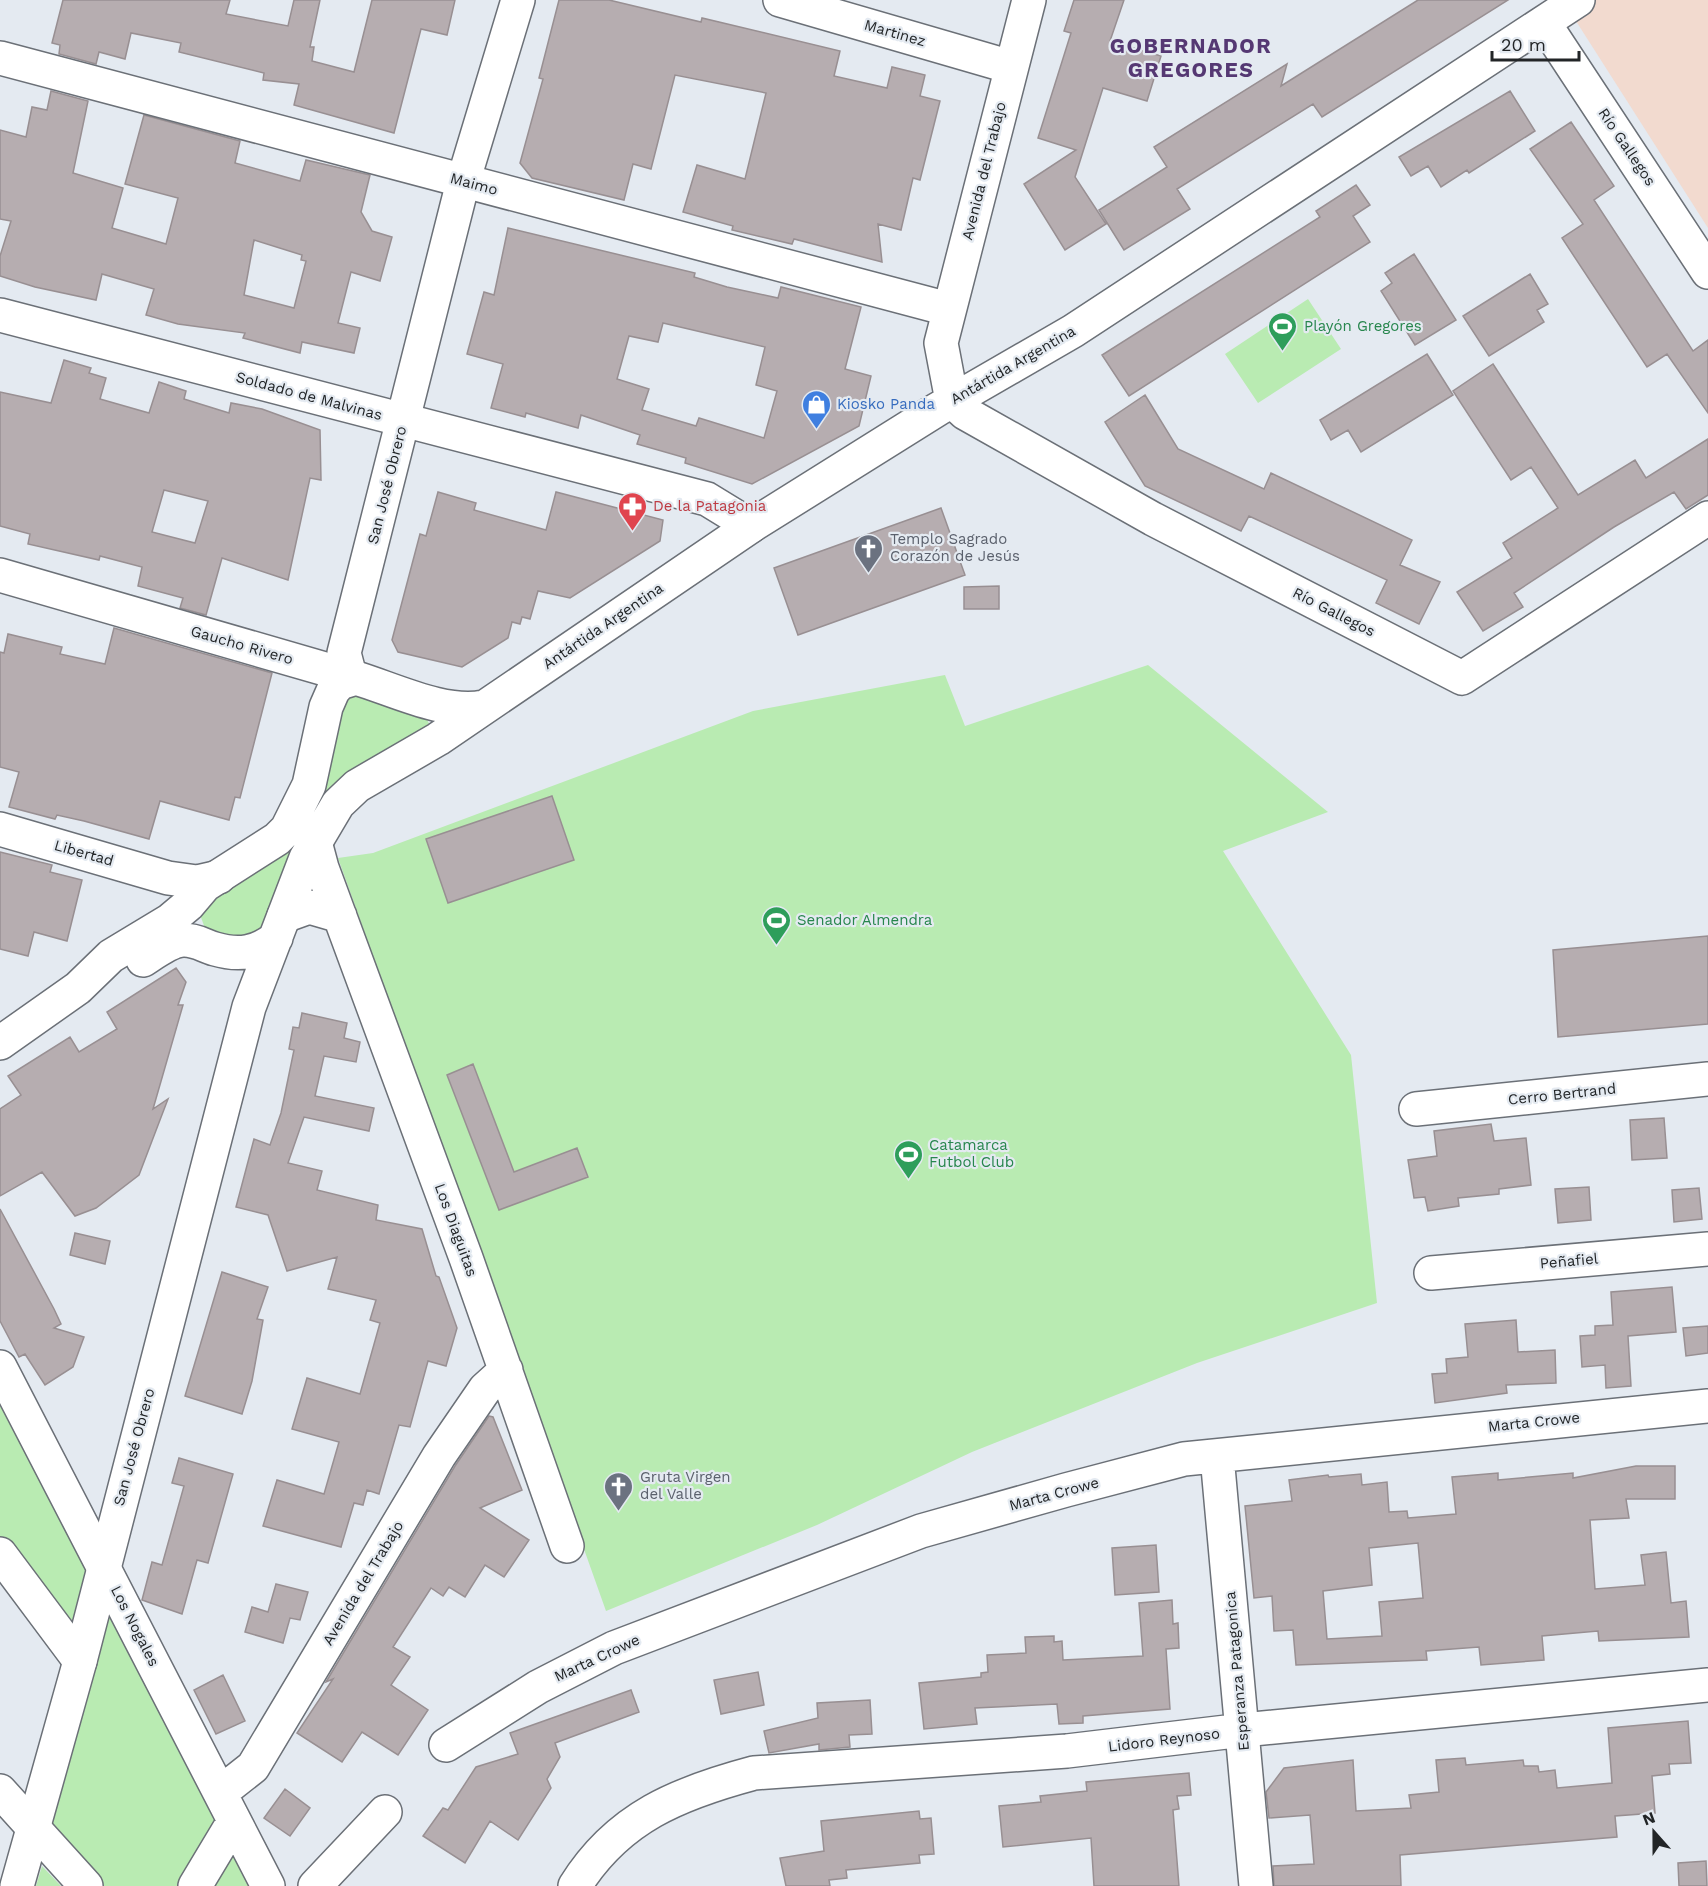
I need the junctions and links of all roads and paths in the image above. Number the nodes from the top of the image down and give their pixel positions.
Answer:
1 (518, 0) edge
2 (780, 0) edge
3 (1029, 0) edge
4 (1578, 0) edge
5 (1544, 23) junction
6 (0, 58) edge
7 (1011, 67) junction
8 (463, 182) junction
9 (1708, 272) edge
10 (948, 309) junction
11 (0, 315) edge
12 (952, 401) junction
13 (403, 421) junction
14 (1708, 518) edge
15 (751, 526) junction
16 (0, 575) edge
17 (356, 678) junction
18 (436, 704) junction
19 (484, 707) junction
20 (438, 739) junction
21 (357, 786) joint
22 (0, 829) edge
23 (315, 842) junction
24 (219, 877) junction
25 (168, 878) junction
26 (188, 905) junction
27 (340, 916) junction
28 (280, 927) junction
29 (211, 946) junction
30 (78, 988) junction
31 (249, 1007) junction
32 (0, 1042) edge
33 (1708, 1079) edge
34 (1416, 1109) dead end
35 (1708, 1249) edge
36 (1431, 1273) dead end
37 (0, 1367) edge
38 (506, 1370) junction
39 (1708, 1406) edge
40 (1217, 1456) junction
41 (567, 1546) dead end
42 (0, 1554) edge
43 (103, 1564) junction
44 (80, 1661) junction
45 (1708, 1685) edge
46 (1242, 1730) junction
47 (446, 1745) dead end
48 (0, 1791) edge
49 (227, 1807) junction
50 (385, 1812) dead end
51 (34, 1827) junction
52 (17, 1886) edge
53 (86, 1886) edge
54 (195, 1886) edge
55 (268, 1886) edge
56 (315, 1886) edge
57 (575, 1886) edge
58 (1256, 1886) edge

1 - 8 street, San José Obrero
2 - 7 street, Martinez
3 - 7 street, Avenida del Trabajo
4 - 5 street, Antártida Argentina
5 - 9 street, Río Gallegos
5 - 12 street, Antártida Argentina
6 - 8 street, Maimo
7 - 10 street, Avenida del Trabajo
8 - 10 street, Maimo
8 - 13 street, San José Obrero
10 - 12 street, Avenida del Trabajo
11 - 13 street, Soldado de Malvinas
12 - 14 street, Río Gallegos
12 - 15 street, Antártida Argentina
13 - 15 street, Soldado de Malvinas
13 - 17 street, San José Obrero
15 - 19 street, Antártida Argentina
16 - 17 street, Gaucho Rivero
17 - 18 street, Gaucho Rivero
17 - 24 street
18 - 19 street, Gaucho Rivero
18 - 20 street
19 - 20 street, Antártida Argentina
20 - 21 street, Antártida Argentina
21 - 23 street, San José Obrero
22 - 25 street, Libertad
23 - 27 street, Los Diaguitas
23 - 28 street, San José Obrero
24 - 25 street, Libertad
24 - 26 street
25 - 26 street
26 - 29 street
26 - 30 street
27 - 28 street
27 - 38 street, Los Diaguitas
28 - 29 street
28 - 31 street, San José Obrero
29 - 30 street
29 - 31 street, San José Obrero
30 - 32 street
31 - 43 street, San José Obrero
33 - 34 street, Cerro Bertrand
35 - 36 street, Peñafiel
37 - 43 street, Los Nogales
38 - 41 street, Los Diaguitas
38 - 49 street, Avenida del Trabajo
39 - 40 street, Marta Crowe
40 - 46 street, Esperanza Patagonica
40 - 47 street, Marta Crowe
42 - 44 street
43 - 44 street, San José Obrero
43 - 49 street, Los Nogales
44 - 51 street, San José Obrero
45 - 46 street, Lidoro Reynoso
46 - 57 street, Lidoro Reynoso
46 - 58 street, Esperanza Patagonica
48 - 51 street
49 - 54 street
49 - 55 street, Los Nogales
50 - 56 street
51 - 52 street, San José Obrero
51 - 53 street

